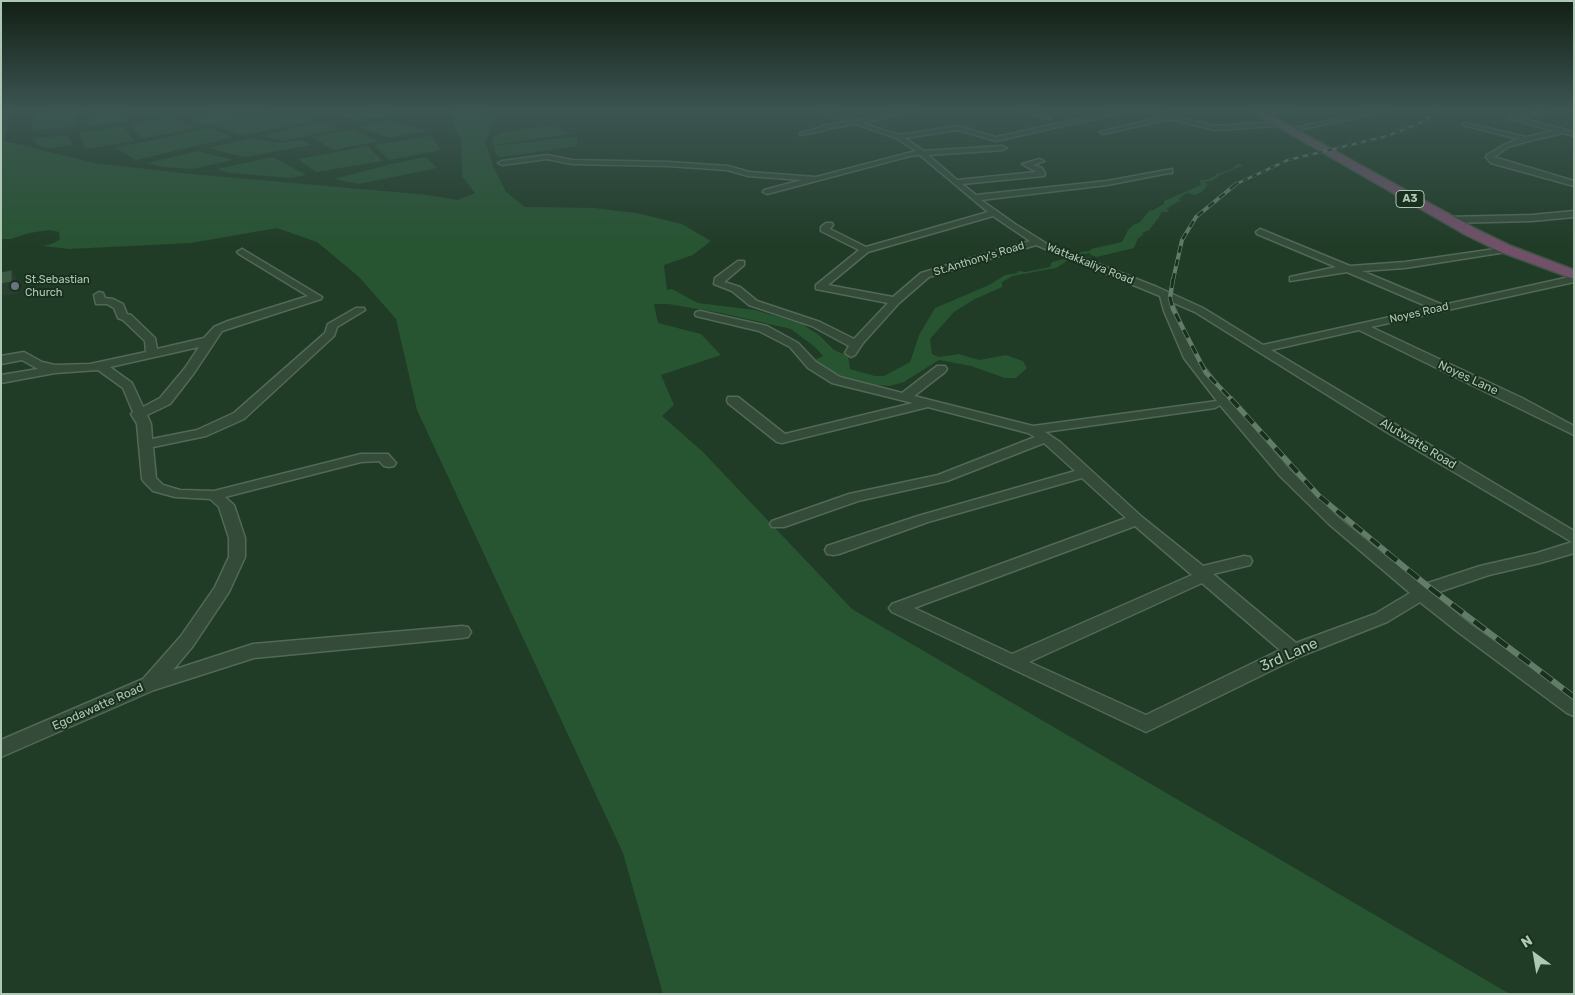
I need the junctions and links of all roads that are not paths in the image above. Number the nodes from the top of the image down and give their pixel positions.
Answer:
1 (899, 156) edge
2 (926, 156) edge
3 (1335, 156) edge
4 (1491, 156) edge
5 (1040, 161) dead end
6 (502, 162) dead end
7 (1170, 171) dead end
8 (818, 179) junction
9 (956, 182) junction
10 (1574, 184) edge
11 (768, 192) dead end
12 (974, 198) junction
13 (995, 213) junction
14 (1574, 214) edge
15 (1447, 220) junction
16 (829, 224) dead end
17 (1260, 232) dead end
18 (1037, 242) junction
19 (1506, 249) junction
20 (865, 250) junction
21 (242, 252) dead end
22 (741, 263) dead end
23 (1349, 270) junction
24 (1574, 275) edge
25 (1294, 279) dead end
26 (1574, 279) edge
27 (99, 294) dead end
28 (1165, 295) junction
29 (896, 301) junction
30 (1441, 308) junction
31 (360, 310) dead end
32 (700, 314) dead end
33 (1361, 327) junction
34 (208, 341) junction
35 (1263, 348) junction
36 (152, 354) junction
37 (1, 360) edge
38 (100, 366) junction
39 (55, 369) junction
40 (941, 369) dead end
41 (1, 379) edge
42 (904, 397) junction
43 (733, 400) dead end
44 (930, 403) junction
45 (1215, 404) dead end
46 (138, 414) junction
47 (1574, 431) edge
48 (1039, 434) junction
49 (145, 445) junction
50 (389, 463) dead end
51 (1085, 473) junction
52 (214, 495) junction
53 (1137, 520) junction
54 (778, 524) dead end
55 (1574, 538) edge
56 (1574, 548) edge
57 (833, 550) dead end
58 (1244, 561) dead end
59 (1202, 574) junction
60 (1421, 593) junction
61 (462, 632) dead end
62 (1294, 651) junction
63 (1012, 662) junction
64 (150, 684) junction
65 (1574, 708) edge
66 (1, 749) edge

1 - 8 street
2 - 9 street, Wattakkaliya Road
3 - 15 highway, A3
4 - 10 street
5 - 9 street
6 - 8 street
7 - 12 street
8 - 11 street
9 - 12 street, Wattakkaliya Road
12 - 13 street, Wattakkaliya Road
13 - 18 street, Wattakkaliya Road
13 - 20 street
14 - 15 street
15 - 19 highway, A3
16 - 20 street
17 - 23 street
18 - 28 street, Wattakkaliya Road
18 - 29 street, St.Anthony's Road
19 - 23 street
19 - 24 highway, A3
20 - 29 street
21 - 34 street
22 - 29 street, St.Anthony's Road
23 - 25 street
23 - 30 street
26 - 30 street, Noyes Road
27 - 36 street
28 - 35 street, Wattakkaliya Road
28 - 60 street
30 - 33 street, Noyes Road
31 - 49 street
32 - 42 street
33 - 35 street, Noyes Road
33 - 47 street, Noyes Lane
34 - 36 street
34 - 46 street
35 - 55 street, Alutwatte Road
36 - 38 street
37 - 39 street
38 - 39 street
38 - 46 street
39 - 41 street
40 - 42 street
42 - 44 street
43 - 44 street
44 - 48 street
45 - 48 street
46 - 49 street
48 - 51 street
48 - 54 street
49 - 52 street
50 - 52 street
51 - 53 street
51 - 57 street
52 - 64 street, Egodawatte Road
53 - 59 street
53 - 63 street
56 - 60 street, 3rd Lane
58 - 59 street
59 - 62 street
59 - 63 street
60 - 62 street, 3rd Lane
60 - 65 street
61 - 64 street
62 - 63 street, 3rd Lane
64 - 66 street, Egodawatte Road

